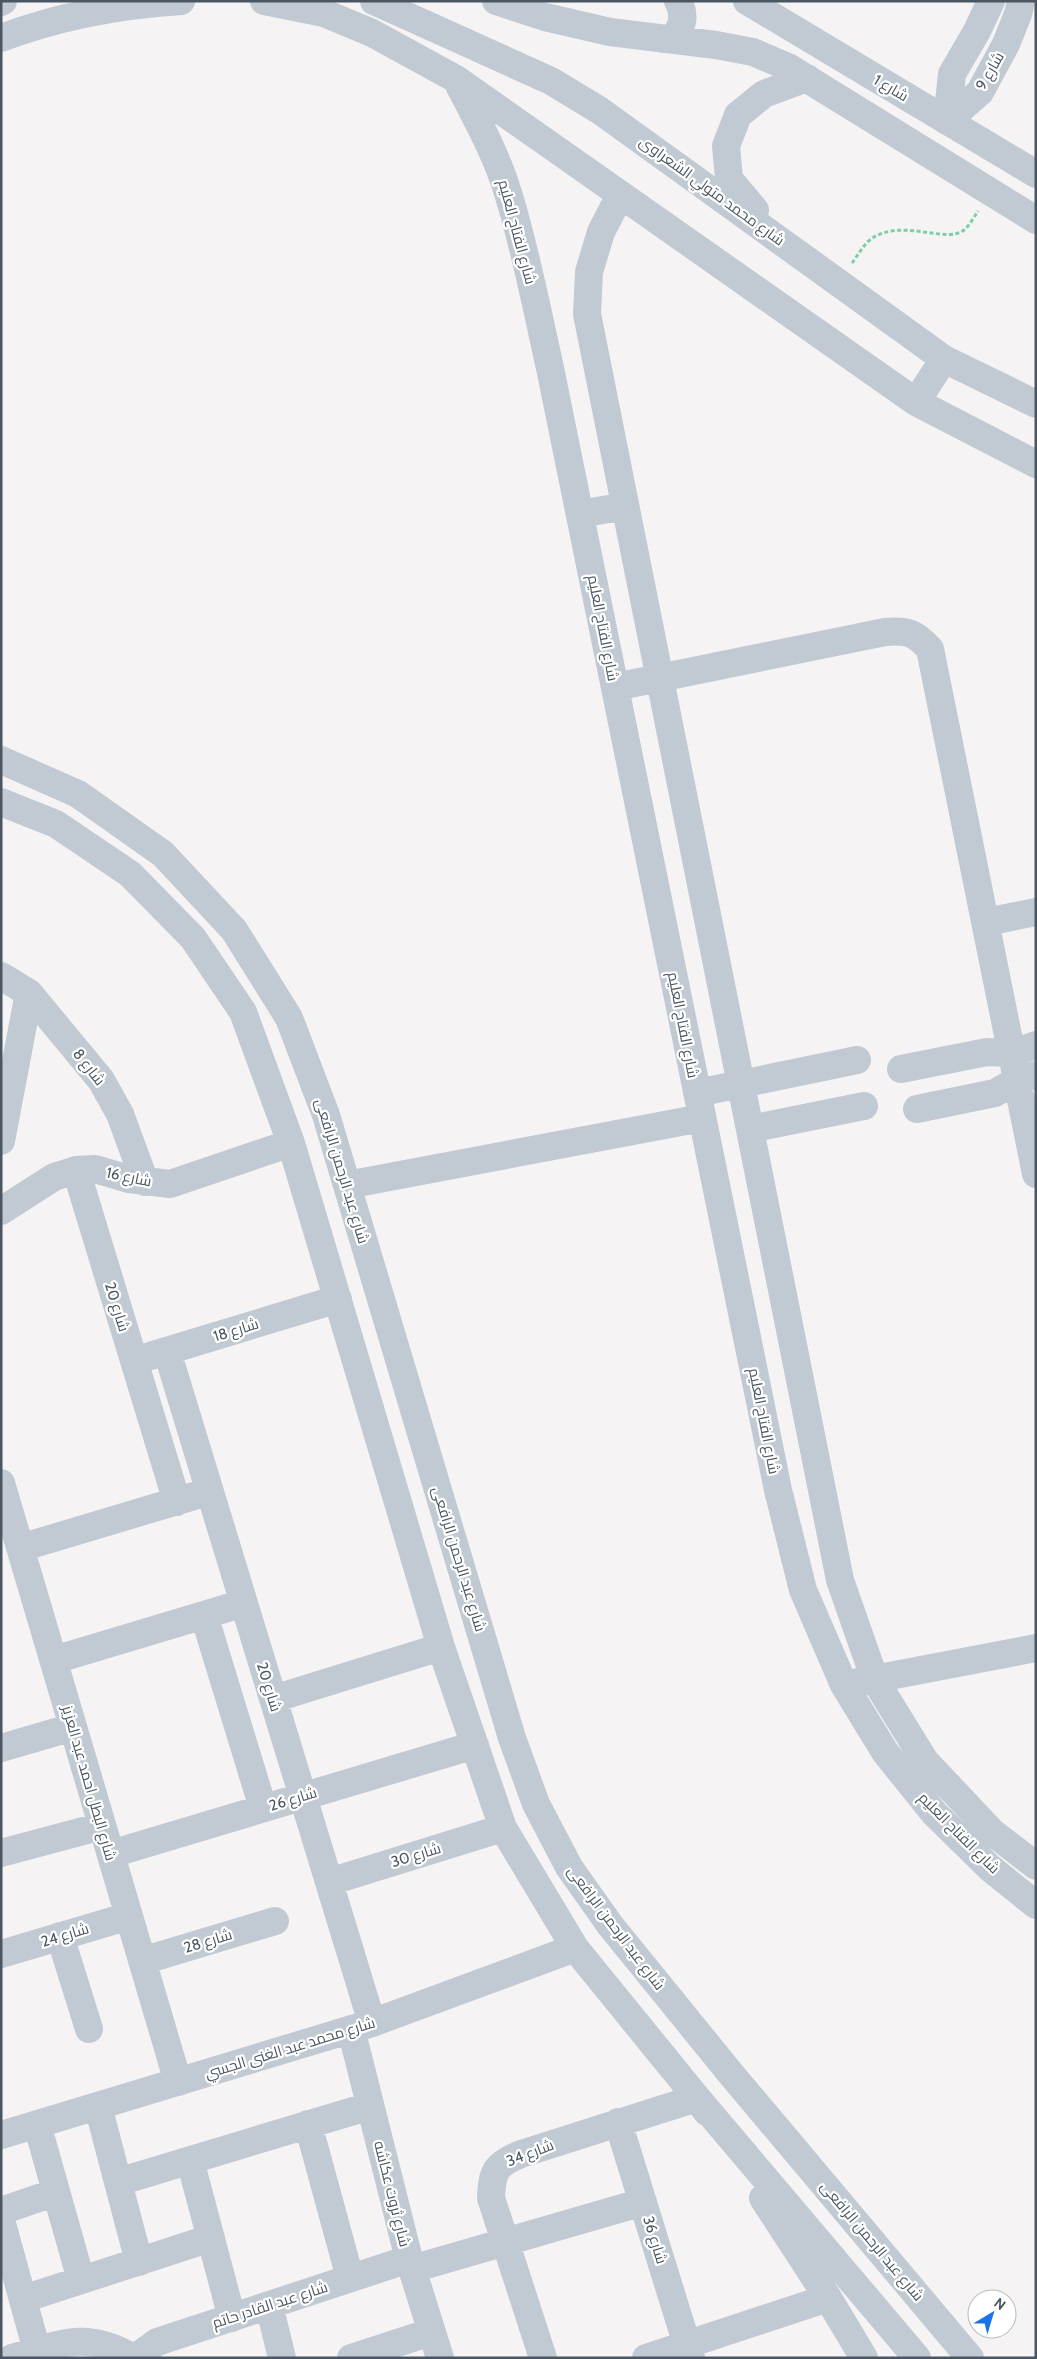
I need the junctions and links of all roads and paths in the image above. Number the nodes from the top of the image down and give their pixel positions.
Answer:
1 (181, 1) edge
2 (264, 1) edge
3 (374, 1) edge
4 (496, 1) edge
5 (678, 1) edge
6 (746, 1) edge
7 (991, 1) edge
8 (1021, 1) edge
9 (1, 38) edge
10 (664, 38) junction
11 (807, 78) junction
12 (456, 79) junction
13 (947, 121) junction
14 (1036, 174) edge
15 (992, 192) junction
16 (620, 195) junction
17 (1036, 220) edge
18 (784, 244) junction
19 (837, 282) junction
20 (944, 359) junction
21 (916, 402) junction
22 (1036, 404) edge
23 (1036, 464) edge
24 (625, 506) junction
25 (580, 514) junction
26 (660, 678) junction
27 (615, 687) junction
28 (1, 760) edge
29 (1, 802) edge
30 (1036, 912) edge
31 (986, 922) junction
32 (1, 976) edge
33 (29, 993) junction
34 (1024, 1049) edge
35 (857, 1060) dead end
36 (901, 1069) dead end
37 (1026, 1078) edge
38 (741, 1084) junction
39 (700, 1105) junction
40 (864, 1106) dead end
41 (916, 1109) dead end
42 (750, 1129) junction
43 (1, 1141) edge
44 (291, 1143) junction
45 (76, 1170) junction
46 (1036, 1174) edge
47 (145, 1182) junction
48 (347, 1186) junction
49 (1, 1211) edge
50 (338, 1299) junction
51 (167, 1350) junction
52 (134, 1361) junction
53 (1, 1483) edge
54 (210, 1492) junction
55 (176, 1502) junction
56 (20, 1548) junction
57 (244, 1604) junction
58 (204, 1615) junction
59 (441, 1647) junction
60 (1036, 1648) edge
61 (54, 1660) junction
62 (875, 1680) junction
63 (844, 1684) junction
64 (272, 1699) junction
65 (503, 1709) junction
66 (73, 1727) junction
67 (471, 1734) junction
68 (1, 1748) edge
69 (302, 1796) junction
70 (263, 1808) junction
71 (102, 1826) junction
72 (503, 1828) junction
73 (1, 1853) edge
74 (111, 1854) junction
75 (1036, 1866) edge
76 (329, 1882) junction
77 (1036, 1905) edge
78 (129, 1916) junction
79 (275, 1921) dead end
80 (60, 1936) junction
81 (575, 1948) junction
82 (1, 1954) edge
83 (142, 1961) junction
84 (361, 2026) junction
85 (89, 2029) dead end
86 (178, 2082) junction
87 (697, 2098) junction
88 (98, 2106) junction
89 (370, 2106) junction
90 (618, 2122) junction
91 (38, 2124) junction
92 (308, 2124) junction
93 (1, 2135) edge
94 (190, 2160) junction
95 (118, 2182) junction
96 (56, 2192) junction
97 (643, 2202) junction
98 (1, 2211) edge
99 (1, 2220) edge
100 (211, 2238) junction
101 (505, 2242) junction
102 (139, 2262) junction
103 (410, 2264) junction
104 (350, 2278) junction
105 (80, 2280) junction
106 (828, 2298) junction
107 (23, 2299) junction
108 (268, 2305) junction
109 (232, 2318) junction
110 (431, 2332) junction
111 (689, 2351) edge
112 (30, 2355) edge
113 (134, 2358) edge
114 (282, 2358) edge
115 (351, 2358) edge
116 (440, 2358) edge
117 (542, 2358) edge
118 (646, 2358) edge
119 (864, 2358) edge
120 (917, 2358) edge
121 (970, 2358) edge

1 - 9 street
2 - 12 street
3 - 18 street, شارع محمد متولي الشعراوى
4 - 10 street
5 - 10 street
6 - 13 street, شارع 1
7 - 13 street, شارع 9
8 - 13 street, شارع 9
10 - 11 street
11 - 15 street
11 - 18 street
12 - 16 street
12 - 25 street, شارع الفتاح العليم
13 - 14 street, شارع 1
15 - 17 street
15 - 19 path
16 - 21 street
16 - 24 street, شارع الفتاح العليم
18 - 19 street, شارع محمد متولي الشعراوى
19 - 20 street, شارع محمد متولي الشعراوى
20 - 21 street
20 - 22 street, شارع محمد متولي الشعراوى
21 - 23 street
24 - 25 street
24 - 26 street, شارع الفتاح العليم
25 - 27 street, شارع الفتاح العليم
26 - 27 street
26 - 31 street
26 - 38 street, شارع الفتاح العليم
27 - 39 street, شارع الفتاح العليم
28 - 48 street, شارع عبد الرحمن الرافعى
29 - 44 street
30 - 31 street
31 - 34 street
32 - 33 street, شارع 8
33 - 43 street
33 - 47 street, شارع 8
34 - 36 street
34 - 37 street
35 - 38 street
37 - 41 street
37 - 46 street
38 - 39 street
38 - 42 street, شارع الفتاح العليم
39 - 48 street
39 - 63 street, شارع الفتاح العليم
40 - 42 street
42 - 62 street, شارع الفتاح العليم
44 - 47 street, شارع 16
44 - 50 street
45 - 47 street, شارع 16
45 - 49 street, شارع 16
45 - 52 street, شارع 20
48 - 65 street, شارع عبد الرحمن الرافعى
50 - 51 street, شارع 18
50 - 59 street
51 - 52 street, شارع 18
51 - 54 street, شارع 20
52 - 55 street, شارع 20
53 - 56 street, شارع البطل احمد عبد العزيز
54 - 55 street
54 - 57 street, شارع 20
55 - 56 street
56 - 61 street, شارع البطل احمد عبد العزيز
57 - 58 street
57 - 64 street, شارع 20
58 - 61 street
58 - 70 street
59 - 64 street
59 - 67 street
60 - 62 street
61 - 66 street, شارع البطل احمد عبد العزيز
62 - 63 street
62 - 75 street, شارع الفتاح العليم
63 - 77 street, شارع الفتاح العليم
64 - 69 street, شارع 20
65 - 67 street, شارع 26
65 - 121 street, شارع عبد الرحمن الرافعى
66 - 68 street
66 - 71 street, شارع البطل احمد عبد العزيز
67 - 69 street, شارع 26
67 - 72 street
69 - 70 street, شارع 26
69 - 76 street, شارع 20
70 - 74 street, شارع 26
71 - 73 street
71 - 74 street, شارع البطل احمد عبد العزيز
72 - 76 street, شارع 30
72 - 81 street
74 - 78 street, شارع البطل احمد عبد العزيز
76 - 84 street, شارع 20
78 - 80 street, شارع 24
78 - 83 street, شارع البطل احمد عبد العزيز
79 - 83 street, شارع 28
80 - 82 street, شارع 24
80 - 85 street
81 - 84 street, شارع محمد عبد الغنى الجسي
81 - 87 street
83 - 86 street, شارع البطل احمد عبد العزيز
84 - 86 street, شارع محمد عبد الغنى الجسي
84 - 89 street, شارع ثروت عكاشه
86 - 88 street, شارع محمد عبد الغنى الجسي
87 - 90 street, شارع 34
87 - 106 street
87 - 120 street
88 - 91 street, شارع محمد عبد الغنى الجسي
88 - 95 street
89 - 92 street
89 - 103 street, شارع ثروت عكاشه
90 - 97 street, شارع 36
90 - 101 street, شارع 34
91 - 93 street, شارع محمد عبد الغنى الجسي
91 - 96 street
92 - 94 street
92 - 104 street
94 - 95 street
94 - 100 street
95 - 102 street
96 - 98 street
96 - 105 street
97 - 101 street, شارع عبد القادر حاتم
97 - 111 street, شارع 36
99 - 107 street
100 - 102 street
100 - 109 street
101 - 103 street, شارع عبد القادر حاتم
101 - 117 street, شارع 34
102 - 105 street
103 - 104 street, شارع عبد القادر حاتم
103 - 110 street, شارع ثروت عكاشه
104 - 108 street, شارع عبد القادر حاتم
105 - 107 street
106 - 111 street
106 - 119 street
107 - 112 street
108 - 109 street, شارع عبد القادر حاتم
108 - 114 street
109 - 113 street, شارع عبد القادر حاتم
110 - 115 street
110 - 116 street, شارع ثروت عكاشه
111 - 118 street
112 - 113 street

